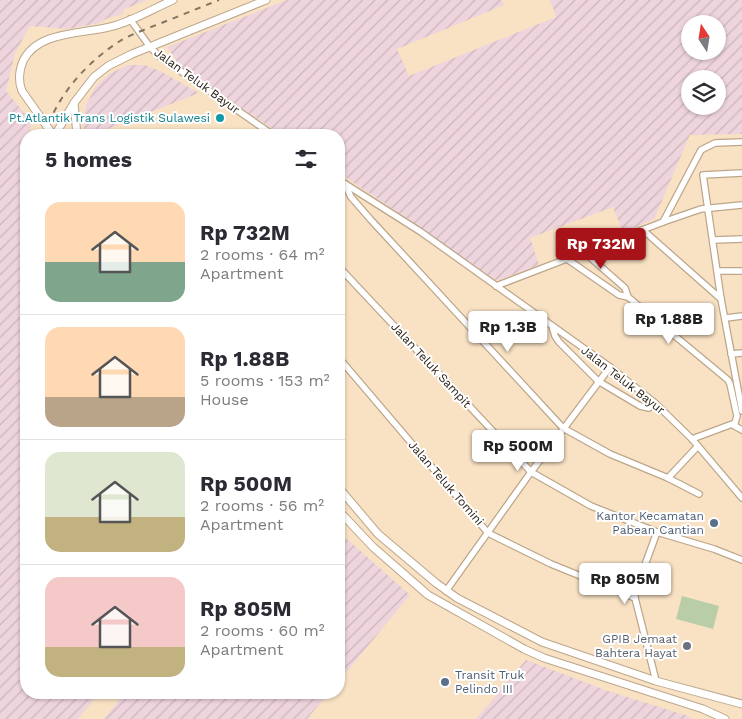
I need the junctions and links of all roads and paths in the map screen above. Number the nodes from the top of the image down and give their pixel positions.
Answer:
1 (173, 0) edge
2 (266, 0) edge
3 (130, 19) junction
4 (150, 47) junction
5 (74, 103) junction
6 (50, 129) edge
7 (58, 129) edge
8 (77, 129) edge
9 (265, 129) edge
10 (742, 142) edge
11 (742, 173) edge
12 (345, 184) edge
13 (345, 187) edge
14 (742, 205) edge
15 (708, 209) junction
16 (662, 222) junction
17 (643, 230) junction
18 (742, 239) edge
19 (714, 240) junction
20 (584, 252) junction
21 (567, 259) junction
22 (718, 271) junction
23 (742, 271) edge
24 (345, 272) edge
25 (496, 286) junction
26 (628, 297) junction
27 (721, 299) junction
28 (742, 316) edge
29 (726, 318) junction
30 (552, 326) junction
31 (742, 353) edge
32 (731, 354) junction
33 (345, 365) edge
34 (610, 367) junction
35 (598, 381) junction
36 (655, 403) junction
37 (742, 412) edge
38 (733, 425) junction
39 (563, 428) junction
40 (742, 430) edge
41 (692, 439) junction
42 (698, 446) junction
43 (531, 472) junction
44 (668, 478) junction
45 (699, 494) dead end
46 (345, 495) edge
47 (742, 498) edge
48 (345, 518) edge
49 (488, 532) junction
50 (657, 532) junction
51 (742, 560) edge
52 (446, 591) junction
53 (635, 598) junction
54 (656, 681) junction
55 (742, 704) edge
56 (725, 719) edge

1 - 3 street
2 - 4 street
3 - 4 street, Jalan Teluk Bayur
3 - 6 street
4 - 5 street
4 - 9 street, Jalan Teluk Bayur
5 - 7 street
5 - 8 street
10 - 16 street
11 - 15 street
12 - 25 street, Jalan Teluk Bayur
13 - 39 street
14 - 15 street
15 - 16 street
15 - 19 street
16 - 17 street
17 - 20 street
17 - 27 street
18 - 19 street
19 - 22 street
20 - 21 street
20 - 26 street
21 - 25 street
21 - 26 street
22 - 23 street
22 - 27 street
24 - 43 street, Jalan Teluk Sampit
25 - 30 street, Jalan Teluk Bayur
26 - 38 street
27 - 29 street
28 - 29 street
29 - 32 street
30 - 34 street, Jalan Teluk Bayur
30 - 35 street
31 - 32 street
32 - 37 street
33 - 49 street, Jalan Teluk Tomini
34 - 35 street
34 - 36 street, Jalan Teluk Bayur
35 - 36 street
35 - 39 street
36 - 41 street, Jalan Teluk Bayur
38 - 40 street
38 - 41 street
39 - 43 street
39 - 44 street
41 - 42 street, Jalan Teluk Bayur
42 - 44 street
42 - 47 street, Jalan Teluk Bayur
43 - 49 street
43 - 50 street, Jalan Teluk Sampit
44 - 45 street
46 - 52 street
48 - 56 street
49 - 52 street
49 - 53 street, Jalan Teluk Tomini
50 - 51 street, Jalan Teluk Sampit
50 - 53 street
52 - 54 street
53 - 54 street
54 - 55 street

